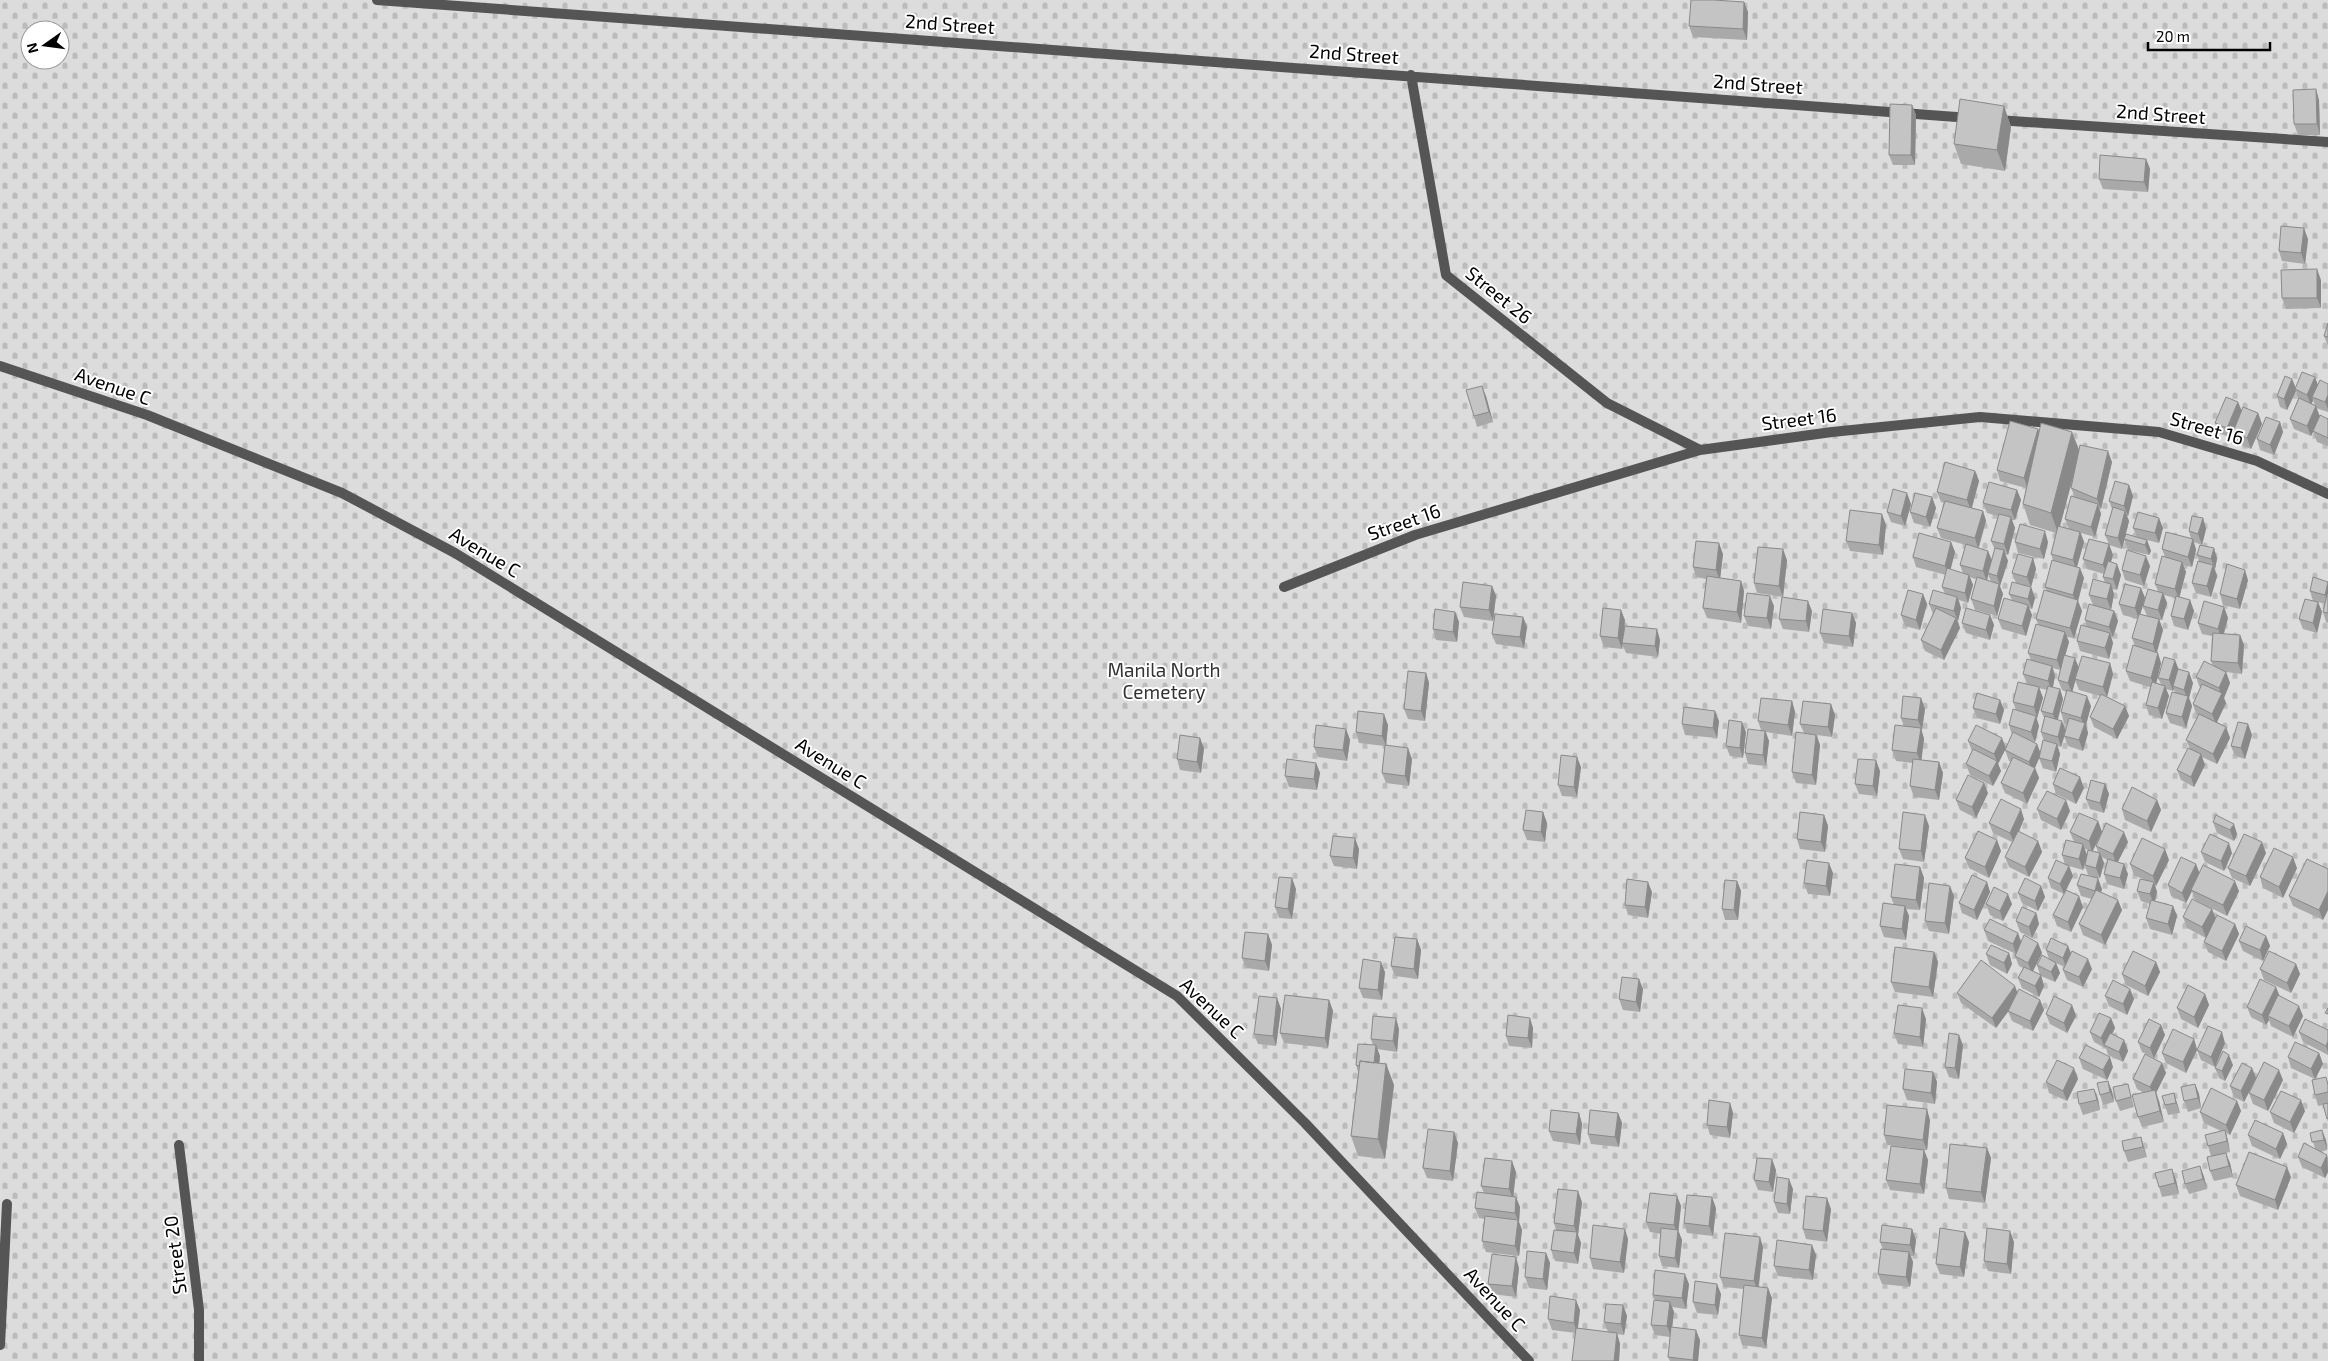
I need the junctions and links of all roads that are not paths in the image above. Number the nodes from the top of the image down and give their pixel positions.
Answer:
1 (377, 0) edge
2 (1410, 75) junction
3 (2328, 142) edge
4 (0, 366) edge
5 (1700, 450) junction
6 (2328, 494) edge
7 (1284, 587) dead end
8 (179, 1145) dead end
9 (7, 1204) dead end
10 (0, 1345) edge
11 (199, 1361) edge
12 (1529, 1361) edge

1 - 2 lane, 2nd Street
2 - 3 lane, 2nd Street
2 - 5 lane, Street 26
4 - 12 lane, Avenue C
5 - 6 lane, Street 16
5 - 7 lane, Street 16
8 - 11 lane, Street 20
9 - 10 lane

